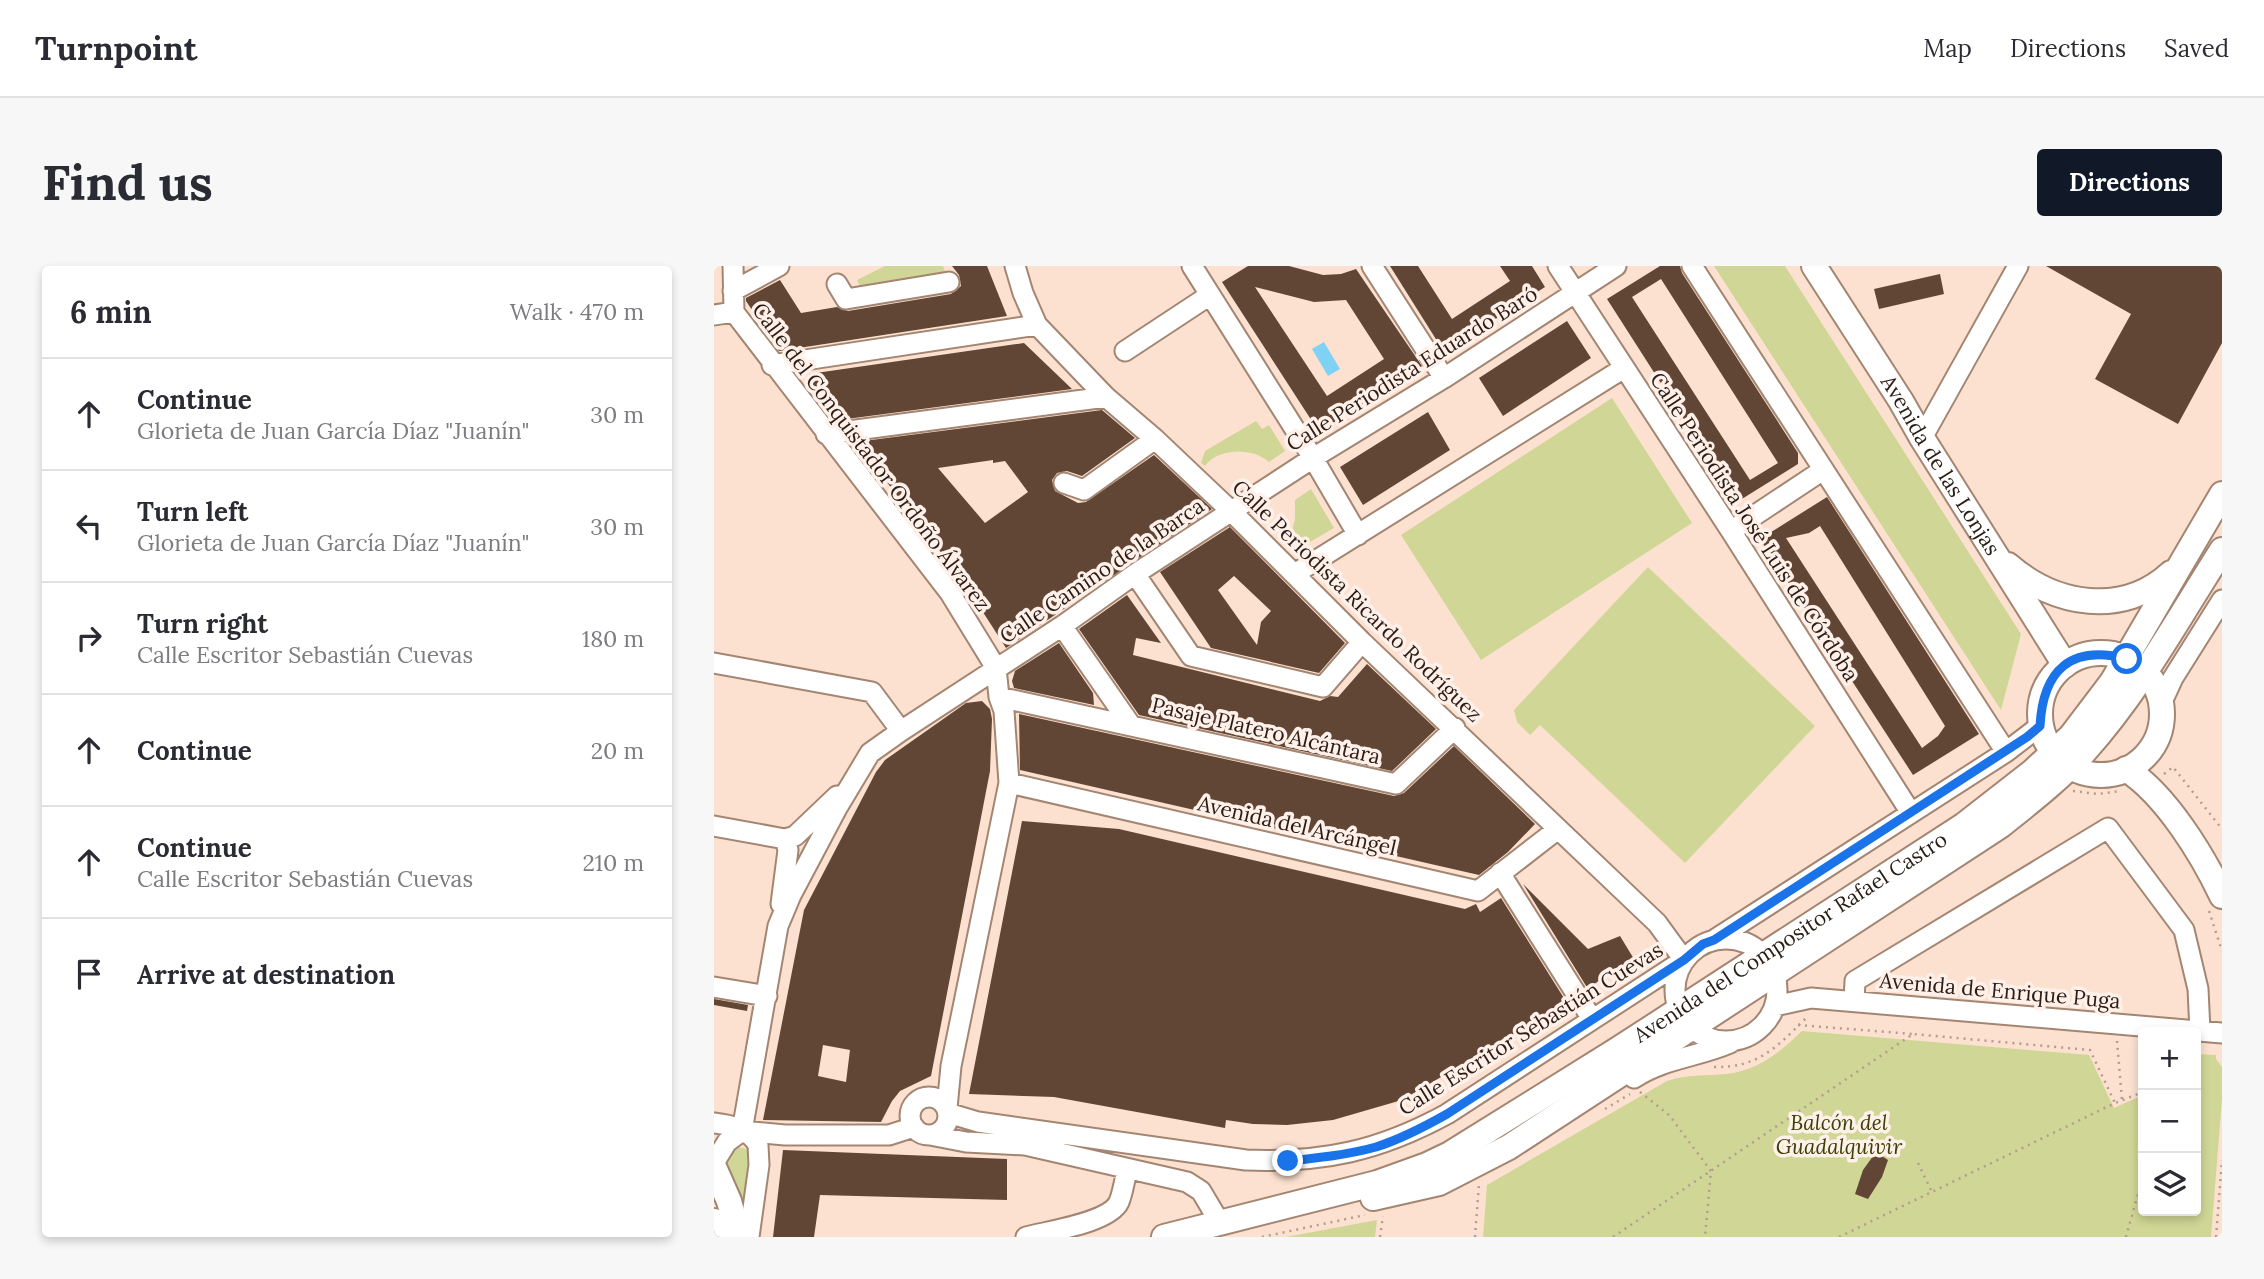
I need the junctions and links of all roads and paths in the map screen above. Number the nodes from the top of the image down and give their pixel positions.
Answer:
1 (733, 266) edge
2 (779, 266) edge
3 (1014, 266) edge
4 (1372, 266) edge
5 (1558, 266) edge
6 (1616, 266) edge
7 (1692, 266) edge
8 (1814, 266) edge
9 (1199, 268) edge
10 (2010, 269) edge
11 (949, 282) dead end
12 (837, 284) dead end
13 (733, 291) junction
14 (1575, 293) junction
15 (1210, 295) junction
16 (724, 314) edge
17 (1037, 325) junction
18 (1125, 351) dead end
19 (772, 365) junction
20 (1624, 368) junction
21 (1444, 378) junction
22 (1106, 397) junction
23 (826, 434) junction
24 (1922, 438) junction
25 (1155, 439) junction
26 (1313, 458) junction
27 (1823, 470) junction
28 (1064, 483) dead end
29 (2222, 494) edge
30 (1232, 512) junction
31 (1731, 531) junction
32 (1358, 535) junction
33 (2222, 550) edge
34 (1995, 553) junction
35 (2182, 563) junction
36 (1296, 573) junction
37 (1135, 574) junction
38 (2222, 600) edge
39 (1062, 626) junction
40 (1362, 642) junction
41 (714, 663) edge
42 (2065, 665) junction
43 (2136, 665) junction
44 (996, 668) junction
45 (999, 697) junction
46 (2161, 704) junction
47 (1130, 724) junction
48 (2040, 726) junction
49 (1455, 728) junction
50 (901, 731) junction
51 (2151, 749) junction
52 (2006, 752) junction
53 (2062, 760) junction
54 (2166, 772) dead end
55 (2127, 780) junction
56 (853, 781) junction
57 (1009, 783) junction
58 (2049, 785) junction
59 (1912, 813) junction
60 (714, 826) edge
61 (1558, 829) junction
62 (2222, 829) edge
63 (785, 839) junction
64 (2222, 859) edge
65 (1500, 873) junction
66 (2215, 902) edge
67 (778, 926) junction
68 (1714, 940) junction
69 (2222, 951) edge
70 (1684, 960) junction
71 (1769, 963) junction
72 (714, 987) edge
73 (766, 996) junction
74 (1854, 1001) junction
75 (1775, 1006) junction
76 (1809, 1015) dead end
77 (1685, 1018) junction
78 (1592, 1019) junction
79 (1798, 1025) junction
80 (2154, 1027) edge
81 (2200, 1027) edge
82 (2201, 1031) edge
83 (2222, 1033) edge
84 (1913, 1034) junction
85 (1738, 1040) junction
86 (2128, 1042) dead end
87 (951, 1066) junction
88 (1711, 1067) dead end
89 (1637, 1090) dead end
90 (2138, 1094) edge
91 (929, 1096) junction
92 (2122, 1100) junction
93 (2115, 1104) junction
94 (947, 1111) junction
95 (1552, 1117) junction
96 (714, 1123) edge
97 (742, 1131) junction
98 (922, 1131) junction
99 (2222, 1160) edge
100 (1918, 1163) dead end
101 (714, 1165) edge
102 (1127, 1168) junction
103 (1711, 1171) junction
104 (1479, 1182) dead end
105 (1932, 1192) junction
106 (2138, 1194) edge
107 (1383, 1212) dead end
108 (714, 1221) edge
109 (1225, 1222) junction
110 (1275, 1234) dead end
111 (719, 1237) edge
112 (739, 1237) edge
113 (749, 1237) edge
114 (1026, 1237) edge
115 (1164, 1237) edge
116 (1270, 1237) edge
117 (1380, 1237) edge
118 (1475, 1237) edge
119 (1613, 1237) edge
120 (1705, 1237) edge
121 (1839, 1237) edge
122 (2126, 1237) edge
123 (2216, 1237) edge

1 - 13 street, Calle del Conquistador Ordoño Álvarez
2 - 13 street
3 - 17 street, Calle Periodista Ricardo Rodríguez
4 - 21 street
5 - 14 street, Calle Periodista José Luis de Córdoba
6 - 14 street, Calle Periodista Eduardo Baró
7 - 27 street
8 - 24 main road, Avenida de las Lonjas
9 - 15 street
10 - 24 street
11 - 12 street
13 - 16 street, Calle del Conquistador Ordoño Álvarez
14 - 20 street, Calle Periodista José Luis de Córdoba
14 - 21 street, Calle Periodista Eduardo Baró
15 - 18 street
15 - 26 street
16 - 19 street, Calle del Conquistador Ordoño Álvarez
17 - 19 street
17 - 22 street, Calle Periodista Ricardo Rodríguez
19 - 23 street, Calle del Conquistador Ordoño Álvarez
20 - 31 street, Calle Periodista José Luis de Córdoba
20 - 32 street
21 - 26 street, Calle Periodista Eduardo Baró
22 - 23 street
22 - 25 street, Calle Periodista Ricardo Rodríguez
23 - 44 street, Calle del Conquistador Ordoño Álvarez
24 - 34 main road, Avenida de las Lonjas
25 - 28 street
25 - 30 street, Calle Periodista Ricardo Rodríguez
26 - 30 street, Calle Periodista Eduardo Baró
26 - 32 street
27 - 31 street
27 - 52 street
29 - 35 main road, Avenida del Compositor Rafael Castro
30 - 36 street, Calle Periodista Ricardo Rodríguez
30 - 37 street, Calle Camino de la Barca
31 - 59 street, Calle Periodista José Luis de Córdoba
32 - 36 street
33 - 43 main road, Avenida del Compositor Rafael Castro
34 - 35 main road
34 - 42 main road, Avenida de las Lonjas
35 - 43 main road, Avenida del Compositor Rafael Castro
36 - 40 street, Calle Periodista Ricardo Rodríguez
37 - 39 street, Calle Camino de la Barca
37 - 40 street
38 - 46 street
39 - 44 street, Calle Camino de la Barca
39 - 47 street, Pasaje Platero Alcántara
40 - 49 street, Calle Periodista Ricardo Rodríguez
41 - 50 street
42 - 43 main road
42 - 48 main road
43 - 46 main road
43 - 53 main road, Avenida del Compositor Rafael Castro
44 - 45 street
44 - 50 street, Calle Camino de la Barca
45 - 47 street, Pasaje Platero Alcántara
45 - 57 street
46 - 51 main road
47 - 49 street, Pasaje Platero Alcántara
48 - 52 street
48 - 53 main road
49 - 61 street, Calle Periodista Ricardo Rodríguez
50 - 56 street, Calle Camino de la Barca
51 - 55 main road
51 - 64 main road
52 - 59 street
53 - 55 main road
53 - 58 main road, Avenida del Compositor Rafael Castro
53 - 71 main road, Avenida del Compositor Rafael Castro
54 - 62 path
55 - 58 path
55 - 66 main road
56 - 63 street
56 - 67 street
57 - 65 street, Avenida del Arcángel
57 - 87 street
58 - 71 main road, Avenida del Compositor Rafael Castro
59 - 68 street
60 - 63 street
61 - 65 street, Avenida del Arcángel
61 - 70 street, Calle Periodista Ricardo Rodríguez
63 - 67 street
65 - 78 street
66 - 69 path
67 - 73 street
68 - 70 street, Calle Escritor Sebastián Cuevas
68 - 71 street
70 - 77 street
70 - 78 street, Calle Escritor Sebastián Cuevas
71 - 75 street
71 - 77 main road, Avenida del Compositor Rafael Castro
72 - 73 street
73 - 97 street
74 - 75 street, Avenida de Enrique Puga
74 - 80 street, Avenida de Enrique Puga
74 - 81 street
75 - 85 street, Avenida del Compositor Rafael Castro
76 - 79 path
77 - 85 street
77 - 95 main road, Avenida del Compositor Rafael Castro
77 - 109 main road, Avenida del Compositor Rafael Castro
78 - 94 street, Calle Escritor Sebastián Cuevas
79 - 84 path
79 - 88 path
82 - 83 street, Avenida de Enrique Puga
84 - 93 path
84 - 103 path
85 - 95 street, Avenida del Compositor Rafael Castro
86 - 92 path
87 - 91 street
87 - 94 street
89 - 103 path
90 - 92 path
91 - 94 street
91 - 98 street
92 - 93 path
93 - 105 path
94 - 98 street
95 - 109 main road, Avenida del Compositor Rafael Castro
96 - 97 street
97 - 98 street
97 - 101 street
97 - 113 street
98 - 102 street
99 - 123 path
100 - 105 path
101 - 112 main road
102 - 109 street
102 - 114 street
103 - 119 path
103 - 120 path
104 - 118 path
105 - 121 path
106 - 122 path
107 - 117 path
108 - 111 main road
109 - 115 main road, Avenida del Compositor Rafael Castro
110 - 116 path

